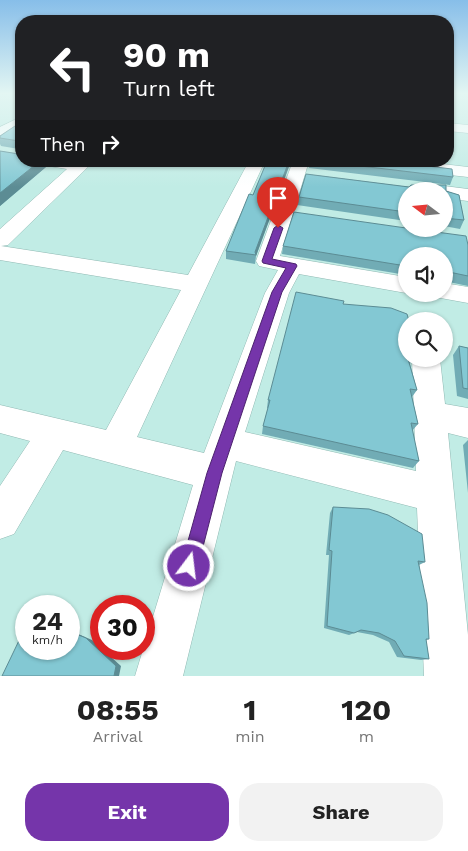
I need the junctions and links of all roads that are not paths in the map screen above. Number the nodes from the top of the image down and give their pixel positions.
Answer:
1 (15, 125) edge
2 (454, 128) edge
3 (468, 129) edge
4 (0, 133) edge
5 (454, 141) edge
6 (468, 142) edge
7 (80, 167) edge
8 (254, 167) edge
9 (423, 167) edge
10 (304, 171) edge
11 (468, 172) edge
12 (453, 193) edge
13 (468, 195) edge
14 (0, 211) edge
15 (26, 216) junction
16 (0, 240) edge
17 (0, 253) edge
18 (292, 266) junction
19 (196, 284) junction
20 (398, 284) edge
21 (453, 292) edge
22 (468, 295) edge
23 (427, 367) edge
24 (430, 415) junction
25 (0, 419) edge
26 (468, 423) edge
27 (55, 433) junction
28 (115, 448) junction
29 (220, 458) junction
30 (436, 494) junction
31 (0, 520) edge
32 (454, 666) edge
33 (159, 676) edge

1 - 4 street
2 - 3 street
5 - 6 street
7 - 15 street
8 - 19 street
9 - 11 street
10 - 18 street
12 - 13 street
14 - 15 street
15 - 16 street
17 - 19 street
18 - 20 street
18 - 29 street
19 - 28 street
21 - 22 street
23 - 24 street
24 - 26 street
24 - 30 street
25 - 27 street
27 - 28 street
27 - 31 street
28 - 29 street
29 - 30 street
29 - 33 street
30 - 32 street

